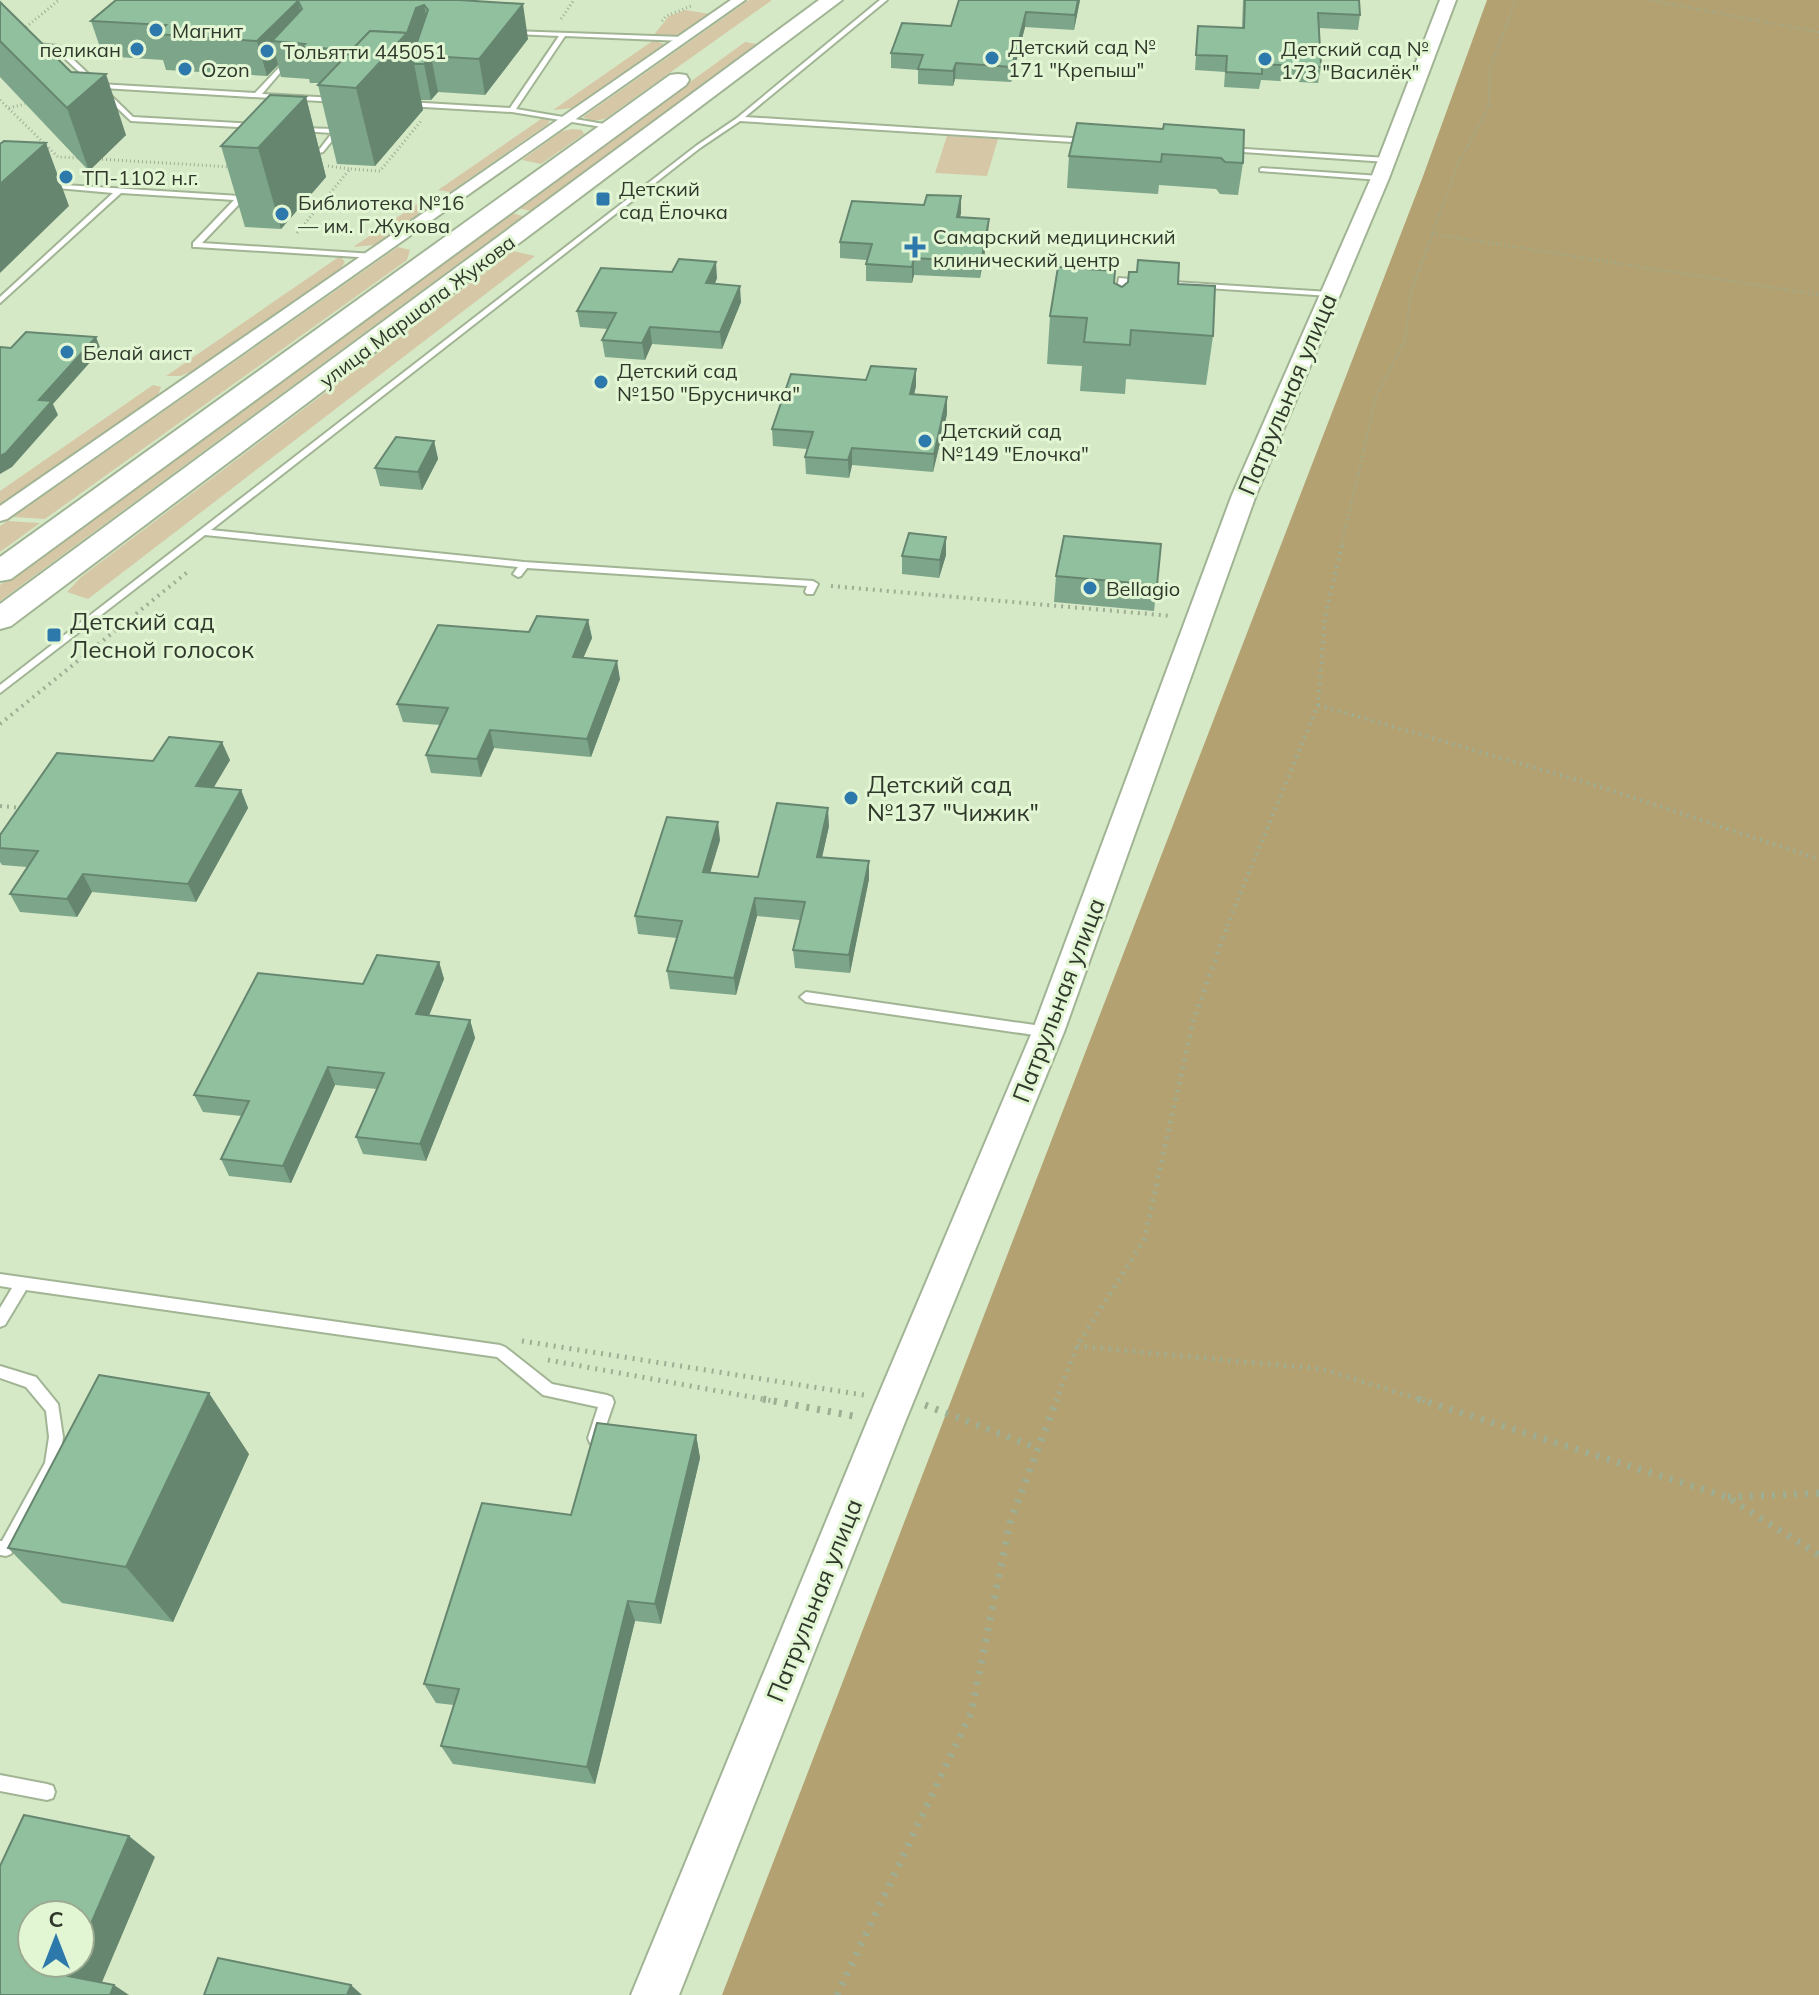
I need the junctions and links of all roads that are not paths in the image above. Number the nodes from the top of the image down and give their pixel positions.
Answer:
1 (739, 0) edge
2 (832, 0) edge
3 (884, 0) edge
4 (1448, 0) edge
5 (501, 31) edge
6 (563, 34) junction
7 (683, 39) junction
8 (3, 43) edge
9 (296, 52) edge
10 (701, 63) dead end
11 (99, 86) junction
12 (410, 92) edge
13 (256, 96) junction
14 (346, 101) edge
15 (512, 110) junction
16 (571, 119) junction
17 (739, 119) junction
18 (345, 121) edge
19 (258, 127) edge
20 (614, 127) junction
21 (289, 128) edge
22 (337, 131) junction
23 (1090, 142) edge
24 (1215, 149) edge
25 (294, 159) dead end
26 (1383, 169) junction
27 (1262, 170) dead end
28 (35, 185) edge
29 (248, 188) edge
30 (119, 191) junction
31 (240, 198) junction
32 (374, 256) junction
33 (1330, 294) junction
34 (0, 301) edge
35 (1117, 317) edge
36 (0, 515) edge
37 (202, 532) junction
38 (0, 572) edge
39 (812, 588) road end
40 (0, 619) edge
41 (0, 690) edge
42 (806, 997) dead end
43 (1048, 1032) junction
44 (0, 1280) edge
45 (22, 1283) junction
46 (0, 1321) edge
47 (0, 1372) edge
48 (593, 1447) edge
49 (0, 1548) edge
50 (0, 1783) edge
51 (47, 1792) dead end
52 (655, 1995) edge

1 - 7 street
2 - 40 main road, улица Маршала Жукова
3 - 17 lane
4 - 26 street, Патрульная улица
5 - 6 lane
6 - 7 lane
6 - 15 lane
7 - 16 street
8 - 11 lane
9 - 13 lane
10 - 20 main road, улица Маршала Жукова
11 - 13 lane
11 - 19 lane
12 - 15 lane
13 - 14 lane
15 - 16 lane
16 - 20 lane
16 - 32 street
17 - 23 lane
17 - 37 lane
18 - 22 lane
20 - 38 main road, улица Маршала Жукова
21 - 22 lane
22 - 25 lane
24 - 26 lane
26 - 27 lane
26 - 33 street, Патрульная улица
28 - 30 lane
29 - 31 lane
30 - 31 lane
30 - 34 lane
31 - 32 lane
32 - 36 street
33 - 35 lane
33 - 43 street, Патрульная улица
37 - 39 lane
37 - 41 lane
42 - 43 lane
43 - 52 street, Патрульная улица
44 - 45 lane
45 - 46 lane
45 - 48 lane
47 - 49 lane
50 - 51 lane

